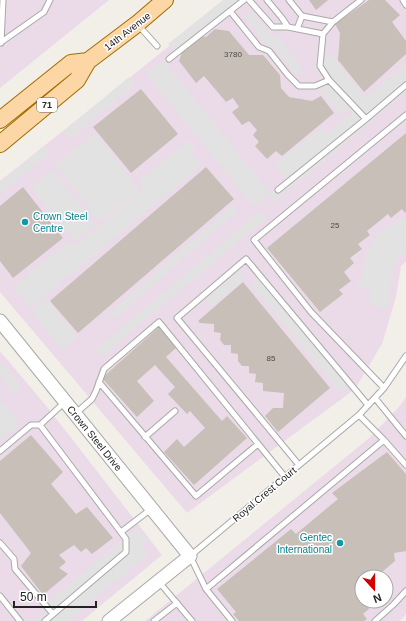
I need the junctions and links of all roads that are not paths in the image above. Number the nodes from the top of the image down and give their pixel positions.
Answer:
1 (4, 0) edge
2 (50, 0) edge
3 (165, 0) edge
4 (244, 0) edge
5 (249, 0) edge
6 (267, 0) edge
7 (289, 0) edge
8 (361, 0) edge
9 (403, 0) edge
10 (406, 5) edge
11 (230, 11) junction
12 (302, 16) junction
13 (333, 22) junction
14 (137, 24) junction
15 (288, 27) junction
16 (297, 29) junction
17 (323, 34) junction
18 (0, 43) edge
19 (157, 46) dead end
20 (169, 59) dead end
21 (88, 60) junction
22 (329, 80) junction
23 (406, 85) edge
24 (406, 115) edge
25 (366, 119) junction
26 (0, 120) edge
27 (0, 144) edge
28 (278, 190) dead end
29 (0, 321) edge
30 (406, 356) edge
31 (99, 382) junction
32 (384, 388) junction
33 (375, 398) junction
34 (65, 402) junction
35 (368, 405) junction
36 (175, 411) dead end
37 (75, 414) junction
38 (359, 415) junction
39 (40, 426) junction
40 (406, 436) edge
41 (145, 437) junction
42 (384, 440) junction
43 (258, 444) junction
44 (0, 451) edge
45 (299, 465) junction
46 (406, 465) edge
47 (285, 476) junction
48 (152, 508) junction
49 (121, 532) junction
50 (0, 543) edge
51 (190, 556) junction
52 (159, 581) junction
53 (206, 588) junction
54 (406, 590) edge
55 (0, 596) edge
56 (177, 603) junction
57 (53, 614) junction
58 (20, 621) edge
59 (45, 621) edge
60 (109, 621) edge
61 (154, 621) edge
62 (192, 621) edge
63 (232, 621) edge
64 (375, 621) edge

1 - 18 lane
2 - 18 lane
3 - 14 main road, 14th Avenue / 71
4 - 11 lane
5 - 15 lane
6 - 15 lane
7 - 12 lane
8 - 13 lane
9 - 10 lane
11 - 20 lane
11 - 22 lane
12 - 13 lane
12 - 16 lane
13 - 17 lane
14 - 19 lane
14 - 21 main road, 14th Avenue / 71
15 - 16 lane
16 - 17 lane
17 - 22 lane
21 - 26 main road, 14th Avenue / 71
21 - 27 main road, 14th Avenue / 71
22 - 25 lane
23 - 25 lane
24 - 32 lane
25 - 28 lane
29 - 34 street, Crown Steel Drive
30 - 32 lane, Royal Crest Court
31 - 37 lane
31 - 41 lane
31 - 43 lane
32 - 33 lane, Royal Crest Court
33 - 35 lane, Royal Crest Court
33 - 40 lane
34 - 37 street, Crown Steel Drive
34 - 39 lane
35 - 38 lane, Royal Crest Court
35 - 45 lane
36 - 41 lane
37 - 48 street, Crown Steel Drive
38 - 42 lane
38 - 45 lane, Royal Crest Court
39 - 44 lane
39 - 49 lane
41 - 43 lane
42 - 46 lane
42 - 53 lane
43 - 47 lane
45 - 47 lane, Royal Crest Court
47 - 51 lane, Royal Crest Court
48 - 49 lane
48 - 51 street, Crown Steel Drive
49 - 57 lane
50 - 57 lane
51 - 52 street, Royal Crest Court
51 - 53 lane
52 - 56 lane
52 - 60 street, Royal Crest Court
53 - 63 lane
54 - 64 lane
55 - 58 lane
56 - 61 lane
56 - 62 lane
57 - 59 lane

